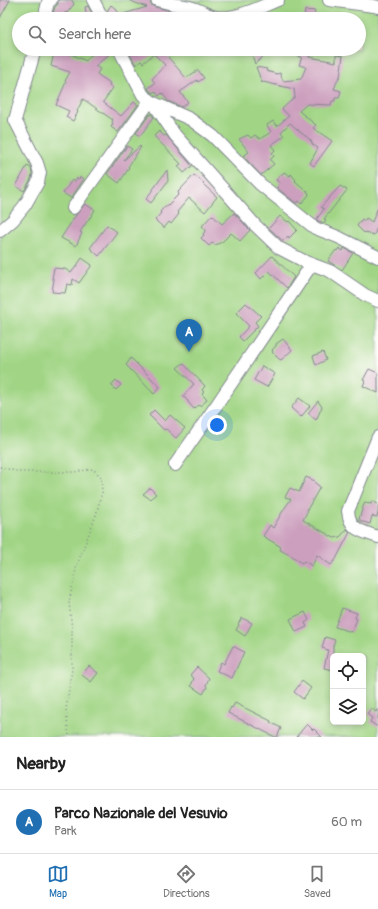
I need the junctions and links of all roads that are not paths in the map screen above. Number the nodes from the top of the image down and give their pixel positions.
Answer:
1 (51, 0) edge
2 (93, 0) edge
3 (157, 0) edge
4 (278, 0) edge
5 (329, 0) edge
6 (378, 7) edge
7 (46, 12) edge
8 (99, 12) edge
9 (203, 12) edge
10 (247, 12) edge
11 (33, 56) edge
12 (123, 56) edge
13 (152, 102) junction
14 (73, 208) dead end
15 (0, 231) edge
16 (378, 256) edge
17 (312, 264) junction
18 (378, 301) edge
19 (378, 437) edge
20 (175, 465) dead end
21 (378, 538) edge

1 - 7 street
2 - 8 street
3 - 9 street
4 - 10 street
5 - 6 street
11 - 15 street
12 - 13 street
13 - 14 street
13 - 16 street
13 - 17 street
17 - 18 street
17 - 20 street
19 - 21 street

